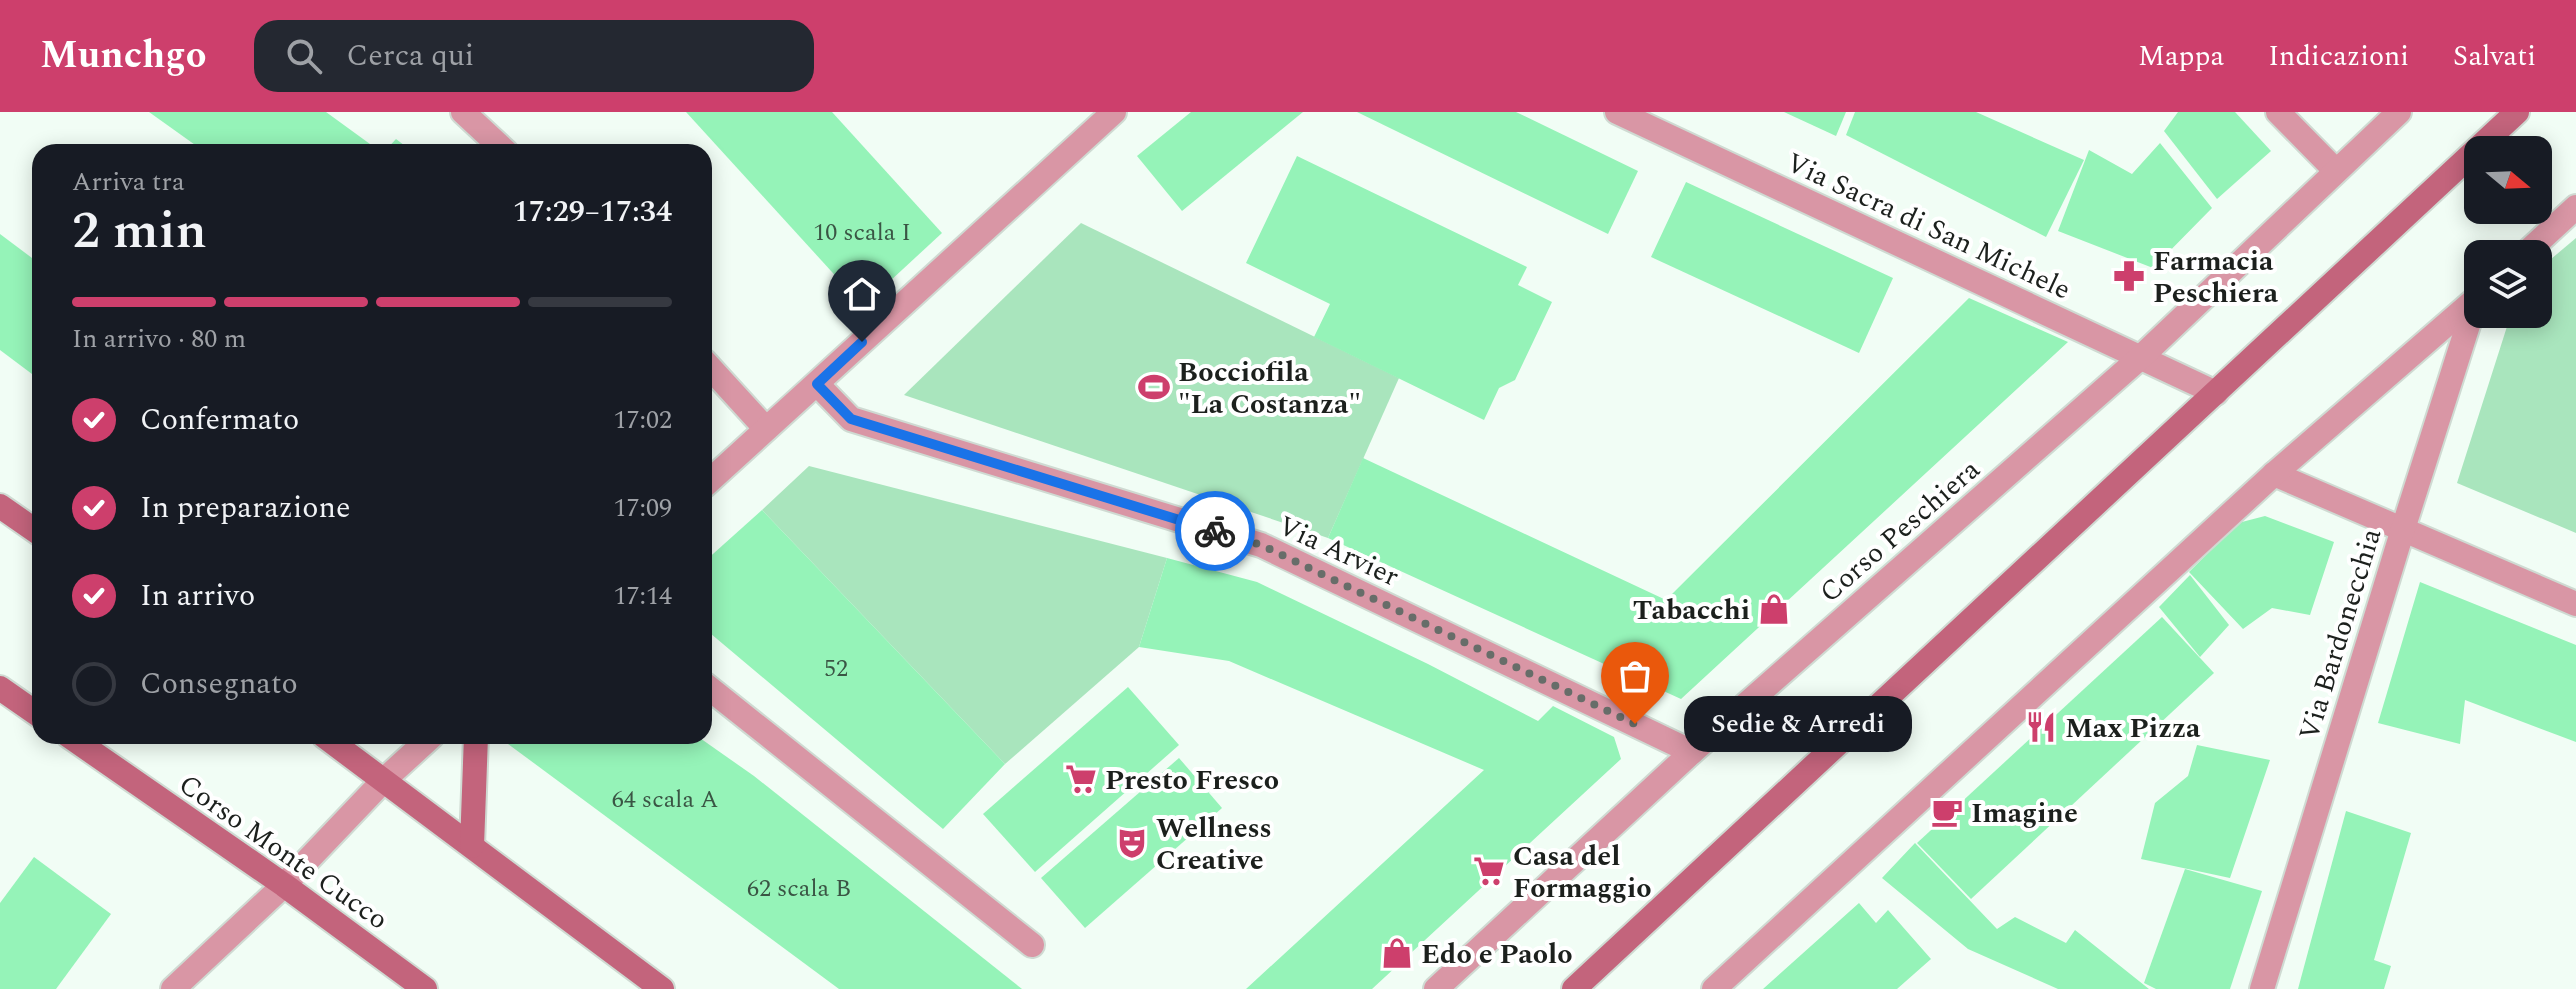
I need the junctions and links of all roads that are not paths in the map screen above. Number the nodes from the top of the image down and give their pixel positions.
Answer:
1 (463, 112) edge
2 (1114, 112) edge
3 (1617, 112) edge
4 (2278, 112) edge
5 (2399, 112) edge
6 (2517, 112) edge
7 (497, 144) edge
8 (2335, 170) junction
9 (2576, 207) edge
10 (2540, 240) edge
11 (2464, 308) edge
12 (2467, 328) edge
13 (2141, 357) junction
14 (712, 370) edge
15 (817, 384) junction
16 (2216, 393) junction
17 (766, 429) junction
18 (2274, 474) junction
19 (712, 479) edge
20 (0, 506) edge
21 (32, 528) edge
22 (2403, 529) junction
23 (2576, 604) edge
24 (0, 688) edge
25 (712, 690) edge
26 (32, 710) edge
27 (81, 744) edge
28 (335, 744) edge
29 (423, 744) edge
30 (476, 744) edge
31 (1692, 752) junction
32 (384, 780) junction
33 (472, 846) junction
34 (284, 885) junction
35 (1032, 945) dead end
36 (173, 989) edge
37 (425, 989) edge
38 (662, 989) edge
39 (1436, 989) edge
40 (1574, 989) edge
41 (1714, 989) edge
42 (2262, 989) edge

1 - 7 street
2 - 15 street
3 - 13 street, Via Sacra di San Michele
4 - 8 street
5 - 8 street, Corso Peschiera
6 - 16 main road
8 - 13 street, Corso Peschiera
9 - 10 street
11 - 18 street
12 - 22 street, Via Bardonecchia
13 - 16 street, Via Sacra di San Michele
13 - 31 street, Corso Peschiera
14 - 17 street
15 - 17 street
15 - 31 street, Via Arvier
16 - 40 main road
17 - 19 street
18 - 22 street
18 - 41 street
20 - 21 main road
22 - 23 street
22 - 42 street, Via Bardonecchia
24 - 26 main road
25 - 35 street
27 - 34 main road, Corso Monte Cucco
28 - 32 main road
29 - 32 street
30 - 33 main road
31 - 39 street, Corso Peschiera
32 - 33 main road
32 - 34 street
33 - 38 main road
34 - 36 street
34 - 37 main road, Corso Monte Cucco

